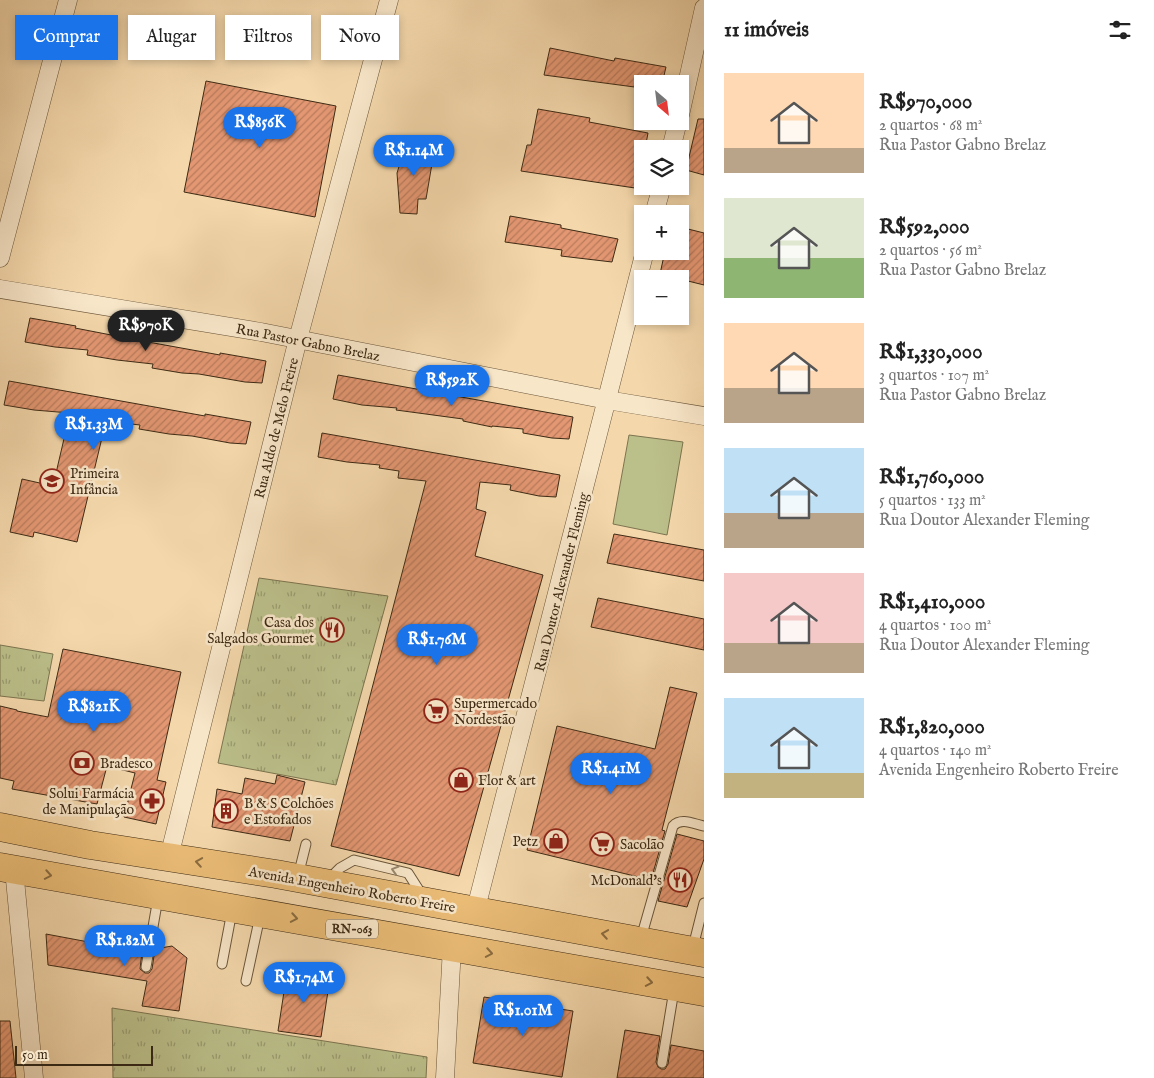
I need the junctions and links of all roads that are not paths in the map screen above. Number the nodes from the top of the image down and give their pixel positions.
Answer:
1 (68, 0) edge
2 (389, 0) edge
3 (704, 8) edge
4 (689, 76) edge
5 (0, 258) edge
6 (643, 260) edge
7 (0, 289) edge
8 (298, 339) junction
9 (607, 400) junction
10 (704, 416) edge
11 (704, 826) edge
12 (0, 827) edge
13 (306, 844) dead end
14 (169, 857) junction
15 (7, 868) edge
16 (311, 881) junction
17 (159, 895) junction
18 (704, 903) edge
19 (232, 908) junction
20 (476, 912) junction
21 (261, 913) junction
22 (641, 940) junction
23 (452, 947) junction
24 (701, 950) edge
25 (222, 964) dead end
26 (146, 967) dead end
27 (246, 981) dead end
28 (675, 987) junction
29 (704, 992) edge
30 (662, 1063) dead end
31 (34, 1078) edge
32 (445, 1078) edge

1 - 5 street
2 - 8 street, Rua Aldo de Melo Freire
3 - 4 street
6 - 9 street, Rua Doutor Alexander Fleming
7 - 8 street, Rua Pastor Gabno Brelaz
8 - 9 street, Rua Pastor Gabno Brelaz
8 - 14 street, Rua Aldo de Melo Freire
9 - 10 street, Rua Pastor Gabno Brelaz
9 - 20 street, Rua Doutor Alexander Fleming
11 - 22 lane
12 - 14 main road, Avenida Engenheiro Roberto Freire
13 - 16 lane
16 -> 14 main road, Avenida Engenheiro Roberto Freire
15 -> 17 main road, RN-063
15 - 31 street
20 -> 16 main road, Avenida Engenheiro Roberto Freire
17 - 19 main road, RN-063
17 - 26 lane
18 - 24 lane
19 - 21 main road, RN-063
19 - 25 lane
22 -> 20 main road, Avenida Engenheiro Roberto Freire
21 -> 23 main road, RN-063
21 - 27 lane
22 - 24 main road, Avenida Engenheiro Roberto Freire
23 -> 28 main road, RN-063
23 - 32 street
28 - 29 main road, RN-063
28 - 30 lane

